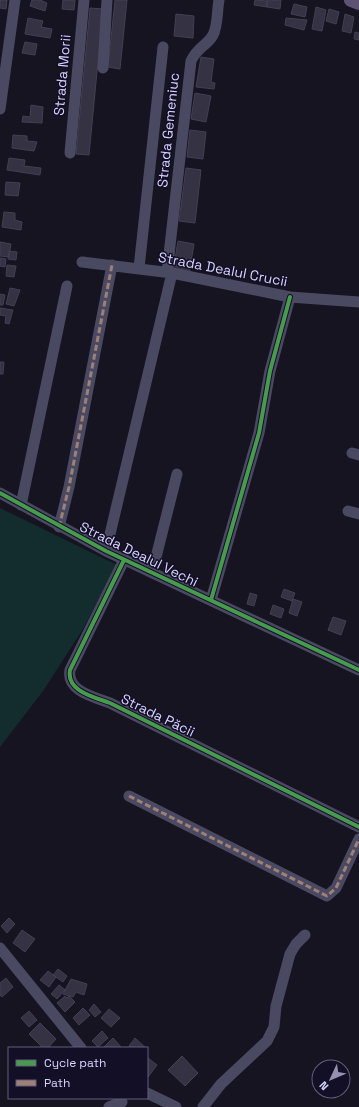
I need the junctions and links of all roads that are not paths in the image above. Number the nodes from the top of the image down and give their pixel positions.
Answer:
1 (15, 0) edge
2 (84, 0) edge
3 (107, 0) edge
4 (218, 0) edge
5 (351, 0) edge
6 (359, 3) edge
7 (163, 48) dead end
8 (103, 68) dead end
9 (0, 109) edge
10 (70, 153) dead end
11 (82, 262) dead end
12 (112, 265) junction
13 (139, 268) junction
14 (170, 273) junction
15 (67, 286) dead end
16 (290, 297) junction
17 (359, 302) edge
18 (177, 474) dead end
19 (0, 493) edge
20 (21, 505) junction
21 (348, 511) dead end
22 (359, 514) edge
23 (59, 527) junction
24 (106, 552) junction
25 (124, 560) junction
26 (152, 573) junction
27 (211, 600) junction
28 (359, 670) edge
29 (129, 796) dead end
30 (359, 828) edge
31 (359, 839) edge
32 (305, 935) dead end
33 (0, 948) edge
34 (80, 1047) edge
35 (148, 1093) edge
36 (122, 1102) edge
37 (109, 1107) edge
38 (176, 1107) edge
39 (203, 1107) edge

1 - 9 street
2 - 10 street, Strada Morii
3 - 8 street
4 - 14 street, Strada Gemeniuc
5 - 6 main road
7 - 13 street
11 - 12 street, Strada Dealul Crucii
12 - 13 street, Strada Dealul Crucii
12 - 23 street
13 - 14 street, Strada Dealul Crucii
14 - 16 street, Strada Dealul Crucii
14 - 24 street, Strada Gemeniuc
15 - 20 street
16 - 17 street, Strada Dealul Crucii
16 - 27 street
18 - 26 street
19 - 20 street, Strada Dealul Vechi
20 - 23 street, Strada Dealul Vechi
21 - 22 street
23 - 24 street, Strada Dealul Vechi
24 - 25 street, Strada Dealul Vechi
25 - 26 street, Strada Dealul Vechi
25 - 30 street, Strada Păcii
26 - 27 street, Strada Dealul Vechi
27 - 28 street, Strada Dealul Vechi
29 - 31 street
32 - 39 street
33 - 34 street
35 - 38 street
36 - 37 street

